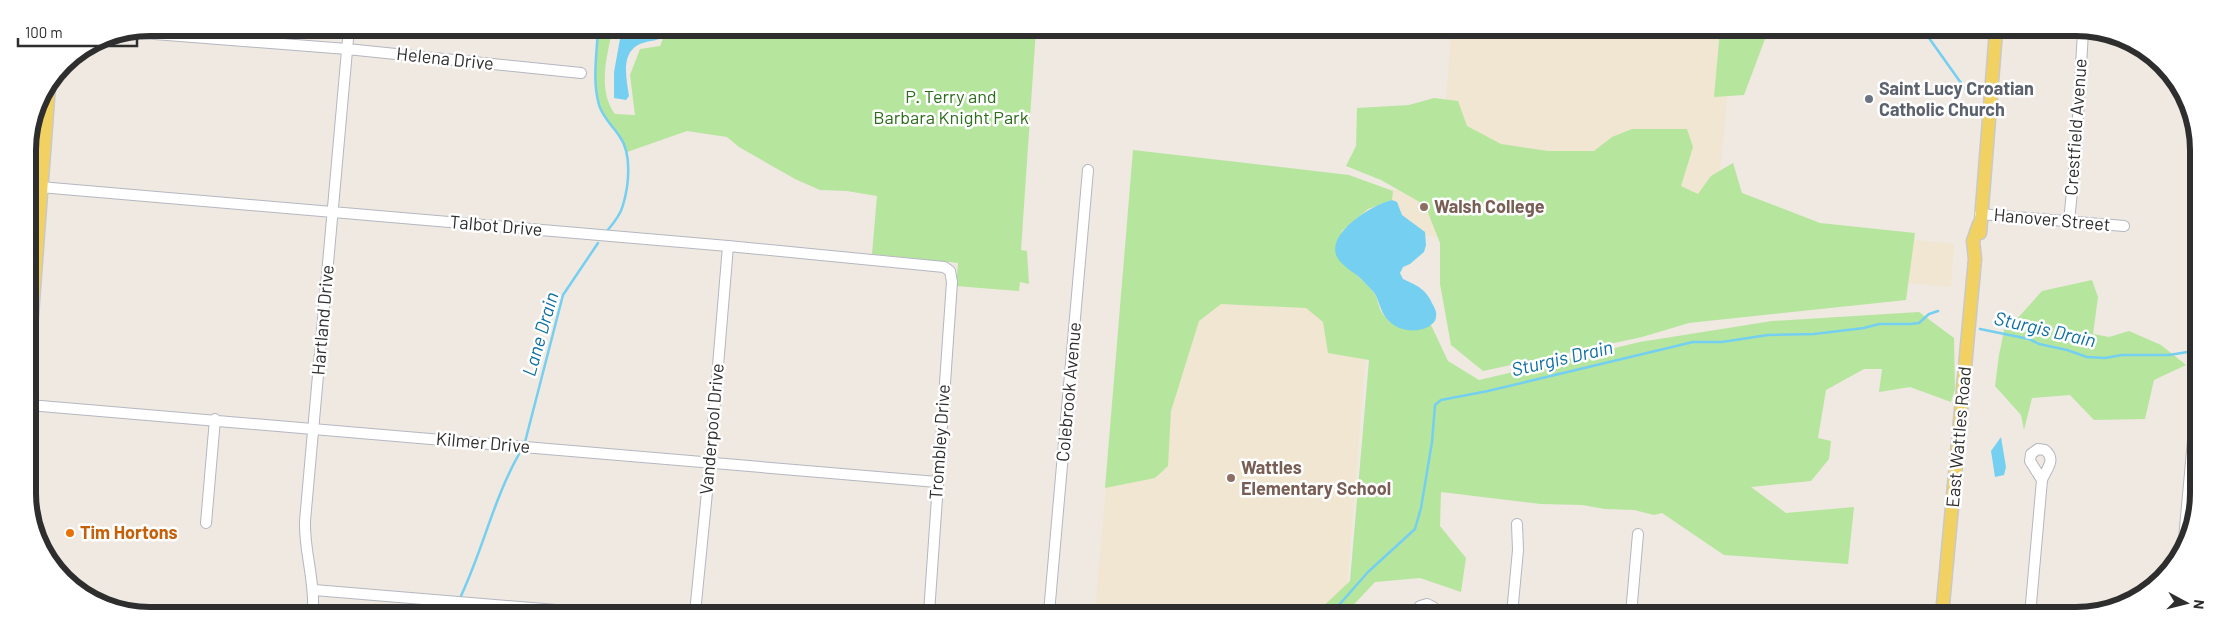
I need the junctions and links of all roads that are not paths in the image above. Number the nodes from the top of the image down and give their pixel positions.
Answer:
1 (177, 36) edge
2 (348, 36) edge
3 (1996, 36) edge
4 (2083, 36) edge
5 (347, 50) junction
6 (581, 72) dead end
7 (46, 104) edge
8 (1088, 170) dead end
9 (36, 176) edge
10 (36, 190) edge
11 (333, 211) junction
12 (1980, 219) junction
13 (2069, 222) junction
14 (2124, 226) dead end
15 (728, 246) junction
16 (950, 272) joint
17 (36, 406) edge
18 (215, 419) junction
19 (314, 428) junction
20 (710, 462) junction
21 (2190, 473) edge
22 (2042, 480) dead end
23 (937, 482) junction
24 (206, 523) dead end
25 (1517, 524) dead end
26 (2185, 524) edge
27 (1638, 534) dead end
28 (314, 590) junction
29 (313, 607) edge
30 (526, 607) edge
31 (696, 607) edge
32 (929, 607) edge
33 (1050, 607) edge
34 (1420, 607) edge
35 (1433, 607) edge
36 (1513, 607) edge
37 (1632, 607) edge
38 (1943, 607) edge
39 (2031, 607) edge

1 - 5 street, Helena Drive
2 - 5 street, Hartland Drive
3 - 12 main road
4 - 13 street, Crestfield Avenue
5 - 6 street, Helena Drive
5 - 11 street, Hartland Drive
7 - 9 main road
8 - 33 street, Colebrook Avenue
10 - 11 street, Talbot Drive
11 - 15 street, Talbot Drive
11 - 19 street, Hartland Drive
12 - 13 street, Hanover Street
12 - 38 main road, East Wattles Road
13 - 14 street, Hanover Street
15 - 16 street, Talbot Drive
15 - 20 street, Vanderpool Drive
16 - 23 street, Trombley Drive
17 - 18 street, Kilmer Drive
18 - 19 street, Kilmer Drive
18 - 24 street
19 - 20 street, Kilmer Drive
19 - 28 street, Hartland Drive
20 - 23 street, Kilmer Drive
20 - 31 street, Vanderpool Drive
21 - 26 street
22 - 39 street
23 - 32 street, Trombley Drive
25 - 36 street
27 - 37 street
28 - 29 street, Hartland Drive
28 - 30 street
34 - 35 street

